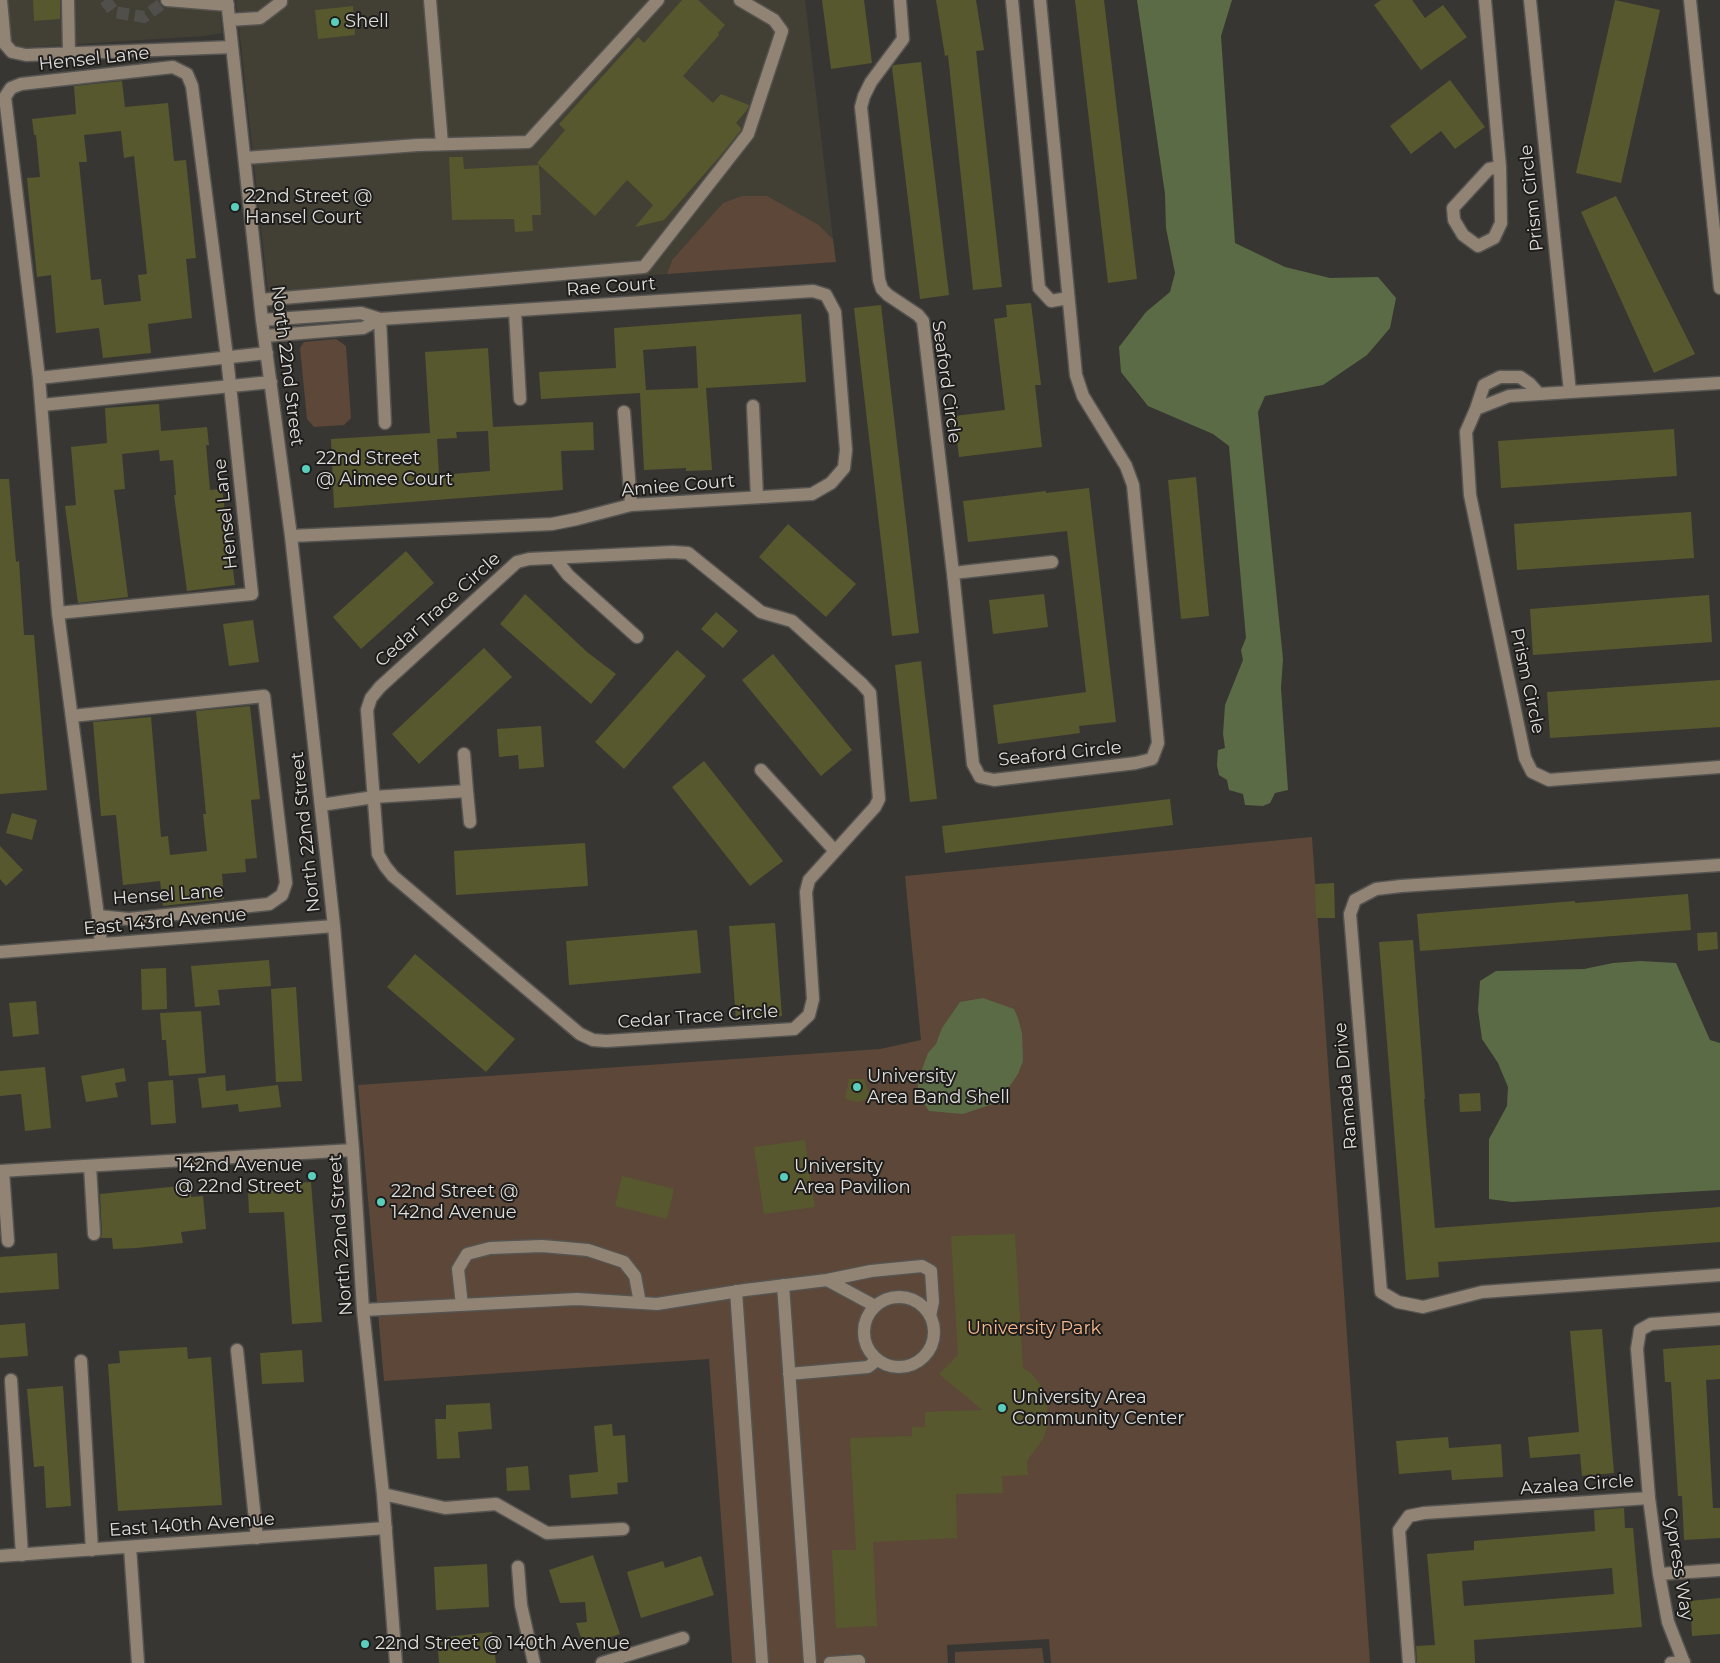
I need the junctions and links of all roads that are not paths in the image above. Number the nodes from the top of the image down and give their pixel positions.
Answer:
1 (1, 0) edge
2 (68, 0) edge
3 (167, 0) edge
4 (280, 0) edge
5 (430, 0) edge
6 (658, 0) edge
7 (900, 0) edge
8 (1012, 0) edge
9 (1040, 0) edge
10 (1485, 0) edge
11 (1530, 0) edge
12 (1690, 0) edge
13 (744, 1) edge
14 (227, 2) edge
15 (229, 20) junction
16 (232, 47) junction
17 (69, 52) junction
18 (442, 144) junction
19 (244, 158) junction
20 (1500, 166) junction
21 (1720, 288) edge
22 (1068, 298) junction
23 (260, 300) junction
24 (515, 311) junction
25 (835, 312) joint
26 (380, 319) junction
27 (262, 320) junction
28 (265, 336) junction
29 (267, 353) junction
30 (227, 357) junction
31 (39, 378) junction
32 (271, 382) junction
33 (1720, 383) edge
34 (230, 387) junction
35 (1570, 392) junction
36 (1539, 394) junction
37 (520, 399) dead end
38 (42, 405) junction
39 (753, 406) dead end
40 (1476, 409) junction
41 (624, 412) dead end
42 (385, 423) dead end
43 (757, 497) junction
44 (631, 505) junction
45 (291, 536) junction
46 (555, 558) junction
47 (1052, 562) dead end
48 (953, 574) junction
49 (58, 613) junction
50 (638, 637) dead end
51 (72, 716) junction
52 (464, 754) dead end
53 (1720, 767) edge
54 (761, 770) dead end
55 (467, 791) junction
56 (374, 797) junction
57 (320, 805) junction
58 (470, 822) dead end
59 (835, 851) junction
60 (1720, 865) edge
61 (98, 916) junction
62 (334, 926) junction
63 (101, 944) junction
64 (0, 952) edge
65 (353, 1150) junction
66 (90, 1166) junction
67 (1, 1171) edge
68 (94, 1234) dead end
69 (8, 1241) dead end
70 (1720, 1275) edge
71 (827, 1280) junction
72 (783, 1286) junction
73 (736, 1291) junction
74 (640, 1303) junction
75 (462, 1305) junction
76 (876, 1306) junction
77 (363, 1310) junction
78 (930, 1316) junction
79 (1720, 1319) edge
80 (237, 1350) dead end
81 (877, 1360) junction
82 (81, 1361) dead end
83 (789, 1374) junction
84 (11, 1380) dead end
85 (383, 1494) junction
86 (1649, 1498) junction
87 (386, 1528) junction
88 (623, 1529) dead end
89 (256, 1538) junction
90 (130, 1547) junction
91 (92, 1550) junction
92 (22, 1554) junction
93 (0, 1556) edge
94 (518, 1567) dead end
95 (1720, 1570) edge
96 (1659, 1574) junction
97 (683, 1638) dead end
98 (138, 1663) edge
99 (396, 1663) edge
100 (534, 1663) edge
101 (602, 1663) edge
102 (762, 1663) edge
103 (810, 1663) edge
104 (830, 1663) edge
105 (859, 1663) edge
106 (1409, 1663) edge
107 (1679, 1663) edge

1 - 17 street
2 - 17 street
3 - 14 street
4 - 15 street
5 - 18 street
6 - 18 street
7 - 48 street, Seaford Circle
8 - 22 street
9 - 22 street, Seaford Circle
10 - 20 street, Prism Circle
11 - 35 street, Prism Circle
12 - 21 street
13 - 23 street
14 - 15 street, North 22nd Street
15 - 16 street, North 22nd Street
16 - 17 street
16 - 19 street, North 22nd Street
18 - 19 street
19 - 23 street, North 22nd Street
20 - 20 street, Prism Circle
22 - 48 street, Seaford Circle
23 - 27 street, North 22nd Street
24 - 25 street, Rae Court
24 - 26 street, Rae Court
24 - 37 street
25 - 43 street, Amiee Court
26 - 27 street, Rae Court
26 - 28 street, Rae Court
26 - 42 street
27 - 28 street, North 22nd Street
28 - 29 street, North 22nd Street
29 - 30 street
29 - 32 street, North 22nd Street
30 - 31 street
30 - 31 street, Hensel Lane
30 - 34 street, Hensel Lane
31 - 38 street, Hensel Lane
32 - 34 street
32 - 45 street, North 22nd Street
33 - 35 street
34 - 38 street
34 - 49 street, Hensel Lane
35 - 36 street
36 - 40 street
36 - 40 street, Prism Circle
38 - 49 street, Hensel Lane
39 - 43 street
40 - 53 street, Prism Circle
41 - 44 street
43 - 44 street, Amiee Court
44 - 45 street, Amiee Court
45 - 57 street, North 22nd Street
46 - 50 street
46 - 56 street, Cedar Trace Circle
46 - 59 street, Cedar Trace Circle
47 - 48 street
49 - 51 street, Hensel Lane
51 - 61 street, Hensel Lane
51 - 61 street, Hensel Lane
52 - 55 street
54 - 59 street
55 - 56 street
55 - 58 street
56 - 57 street
56 - 59 street, Cedar Trace Circle
57 - 62 street, North 22nd Street
60 - 70 street, Ramada Drive
61 - 63 street
62 - 63 street, East 143rd Avenue
62 - 65 street, North 22nd Street
63 - 64 street, East 143rd Avenue
65 - 66 street
65 - 77 street, North 22nd Street
66 - 67 street
66 - 68 street
67 - 69 street
71 - 72 street
71 - 76 street
71 - 78 street
72 - 73 street
72 - 83 street
73 - 74 street
73 - 102 street
74 - 75 street
74 - 75 street
75 - 77 street
76 - 78 street
76 - 81 street
77 - 85 street, North 22nd Street
78 - 81 street
79 - 86 street, Azalea Circle
80 - 89 street
81 - 83 street
82 - 91 street
83 - 103 street
84 - 92 street
85 - 87 street, North 22nd Street
85 - 88 street
86 - 96 street, Cypress Way
86 - 106 street, Azalea Circle
87 - 89 street, East 140th Avenue
87 - 99 street, North 22nd Street
89 - 90 street, East 140th Avenue
90 - 91 street, East 140th Avenue
90 - 98 street
91 - 92 street, East 140th Avenue
92 - 93 street, East 140th Avenue
94 - 100 street
95 - 96 street
96 - 107 street, Cypress Way
97 - 101 street
104 - 105 street

